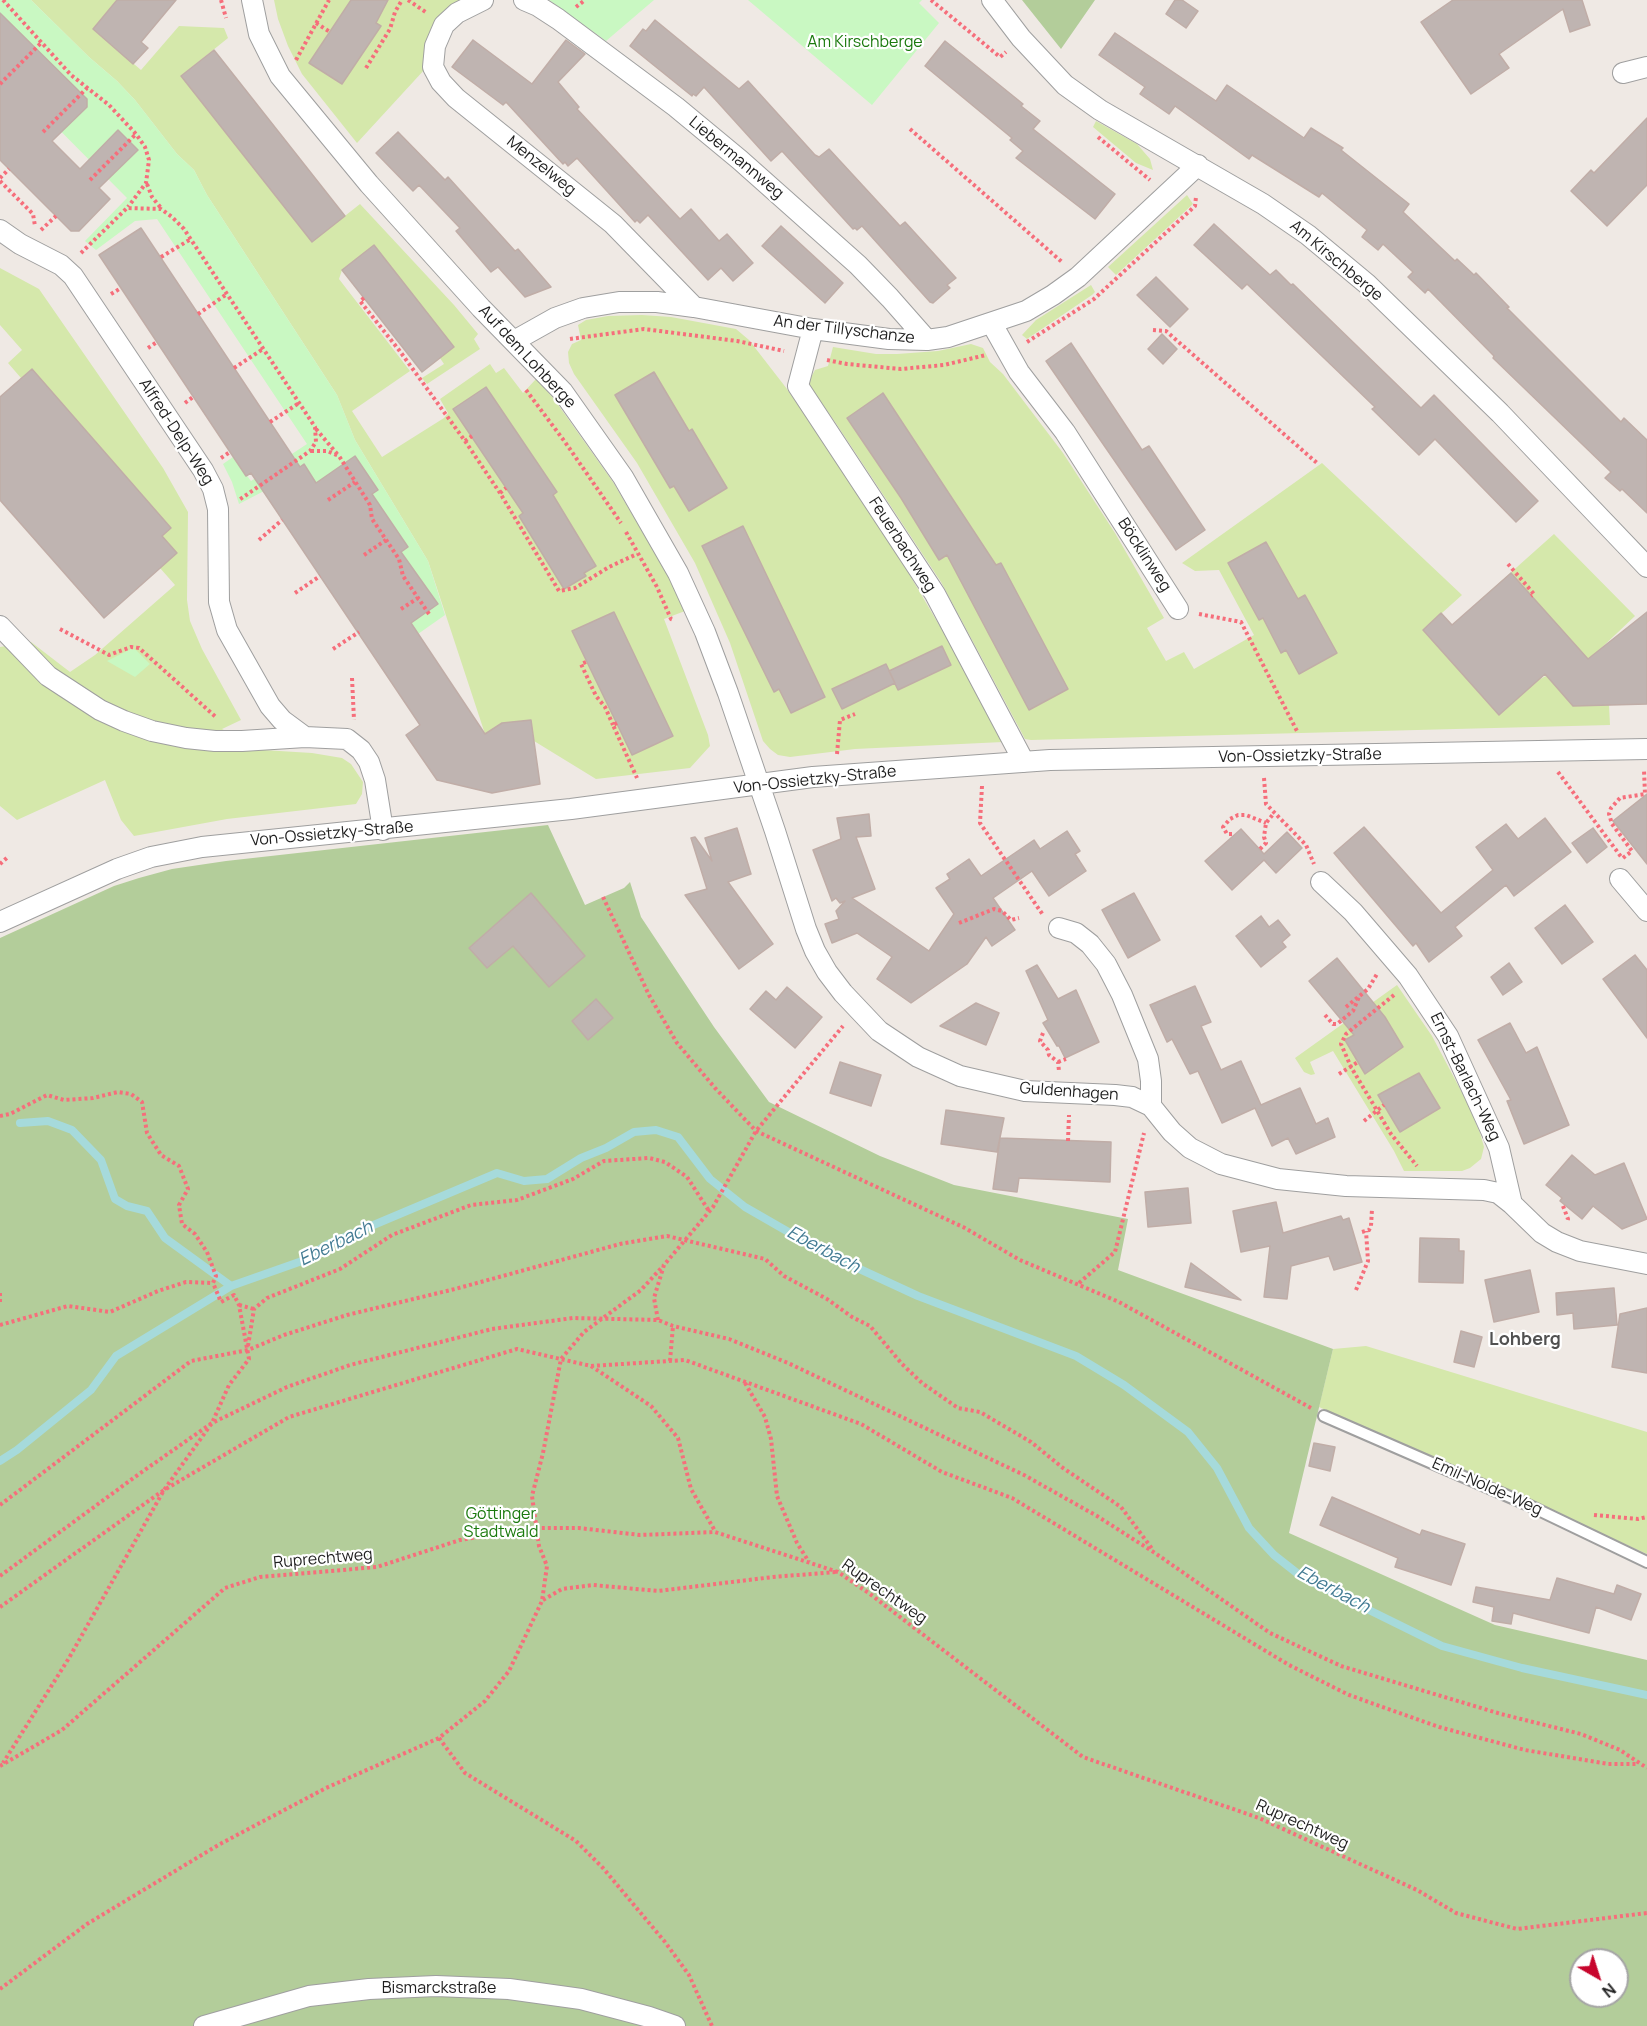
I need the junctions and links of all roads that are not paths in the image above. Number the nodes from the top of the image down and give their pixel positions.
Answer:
1 (252, 0) edge
2 (483, 0) edge
3 (524, 0) edge
4 (992, 0) edge
5 (1647, 67) edge
6 (1623, 73) dead end
7 (1198, 165) junction
8 (0, 230) edge
9 (694, 307) junction
10 (992, 324) junction
11 (813, 329) junction
12 (927, 340) junction
13 (514, 341) junction
14 (1647, 567) edge
15 (1178, 609) road end
16 (0, 626) edge
17 (305, 737) junction
18 (1647, 749) edge
19 (1024, 762) junction
20 (759, 784) junction
21 (383, 830) junction
22 (1620, 879) road end
23 (1321, 882) road end
24 (1647, 911) edge
25 (0, 922) edge
26 (1059, 928) dead end
27 (1151, 1106) junction
28 (1512, 1204) junction
29 (1647, 1264) edge
30 (1324, 1416) road end
31 (1647, 1562) edge
32 (204, 2026) edge
33 (675, 2026) edge

1 - 13 street, Auf dem Lohberge
2 - 9 street, Menzelweg
3 - 12 street, Liebermannweg
4 - 7 street, Am Kirschberge
5 - 6 street
7 - 10 street, An der Tillyschanze
7 - 14 street, Am Kirschberge
8 - 17 street, Alfred-Delp-Weg
9 - 11 street, An der Tillyschanze
9 - 13 street, An der Tillyschanze
10 - 12 street, An der Tillyschanze
10 - 15 street, Böcklinweg
11 - 12 street, An der Tillyschanze
11 - 19 street, Feuerbachweg
13 - 20 street, Auf dem Lohberge
16 - 17 street
17 - 21 street
18 - 19 street, Von-Ossietzky-Straße
19 - 20 street, Von-Ossietzky-Straße
20 - 21 street, Von-Ossietzky-Straße
20 - 27 street, Guldenhagen
21 - 25 street, Von-Ossietzky-Straße
22 - 24 street
23 - 28 street, Ernst-Barlach-Weg
26 - 27 street
27 - 28 street
28 - 29 street
30 - 31 lane, Emil-Nolde-Weg
32 - 33 street, Bismarckstraße

